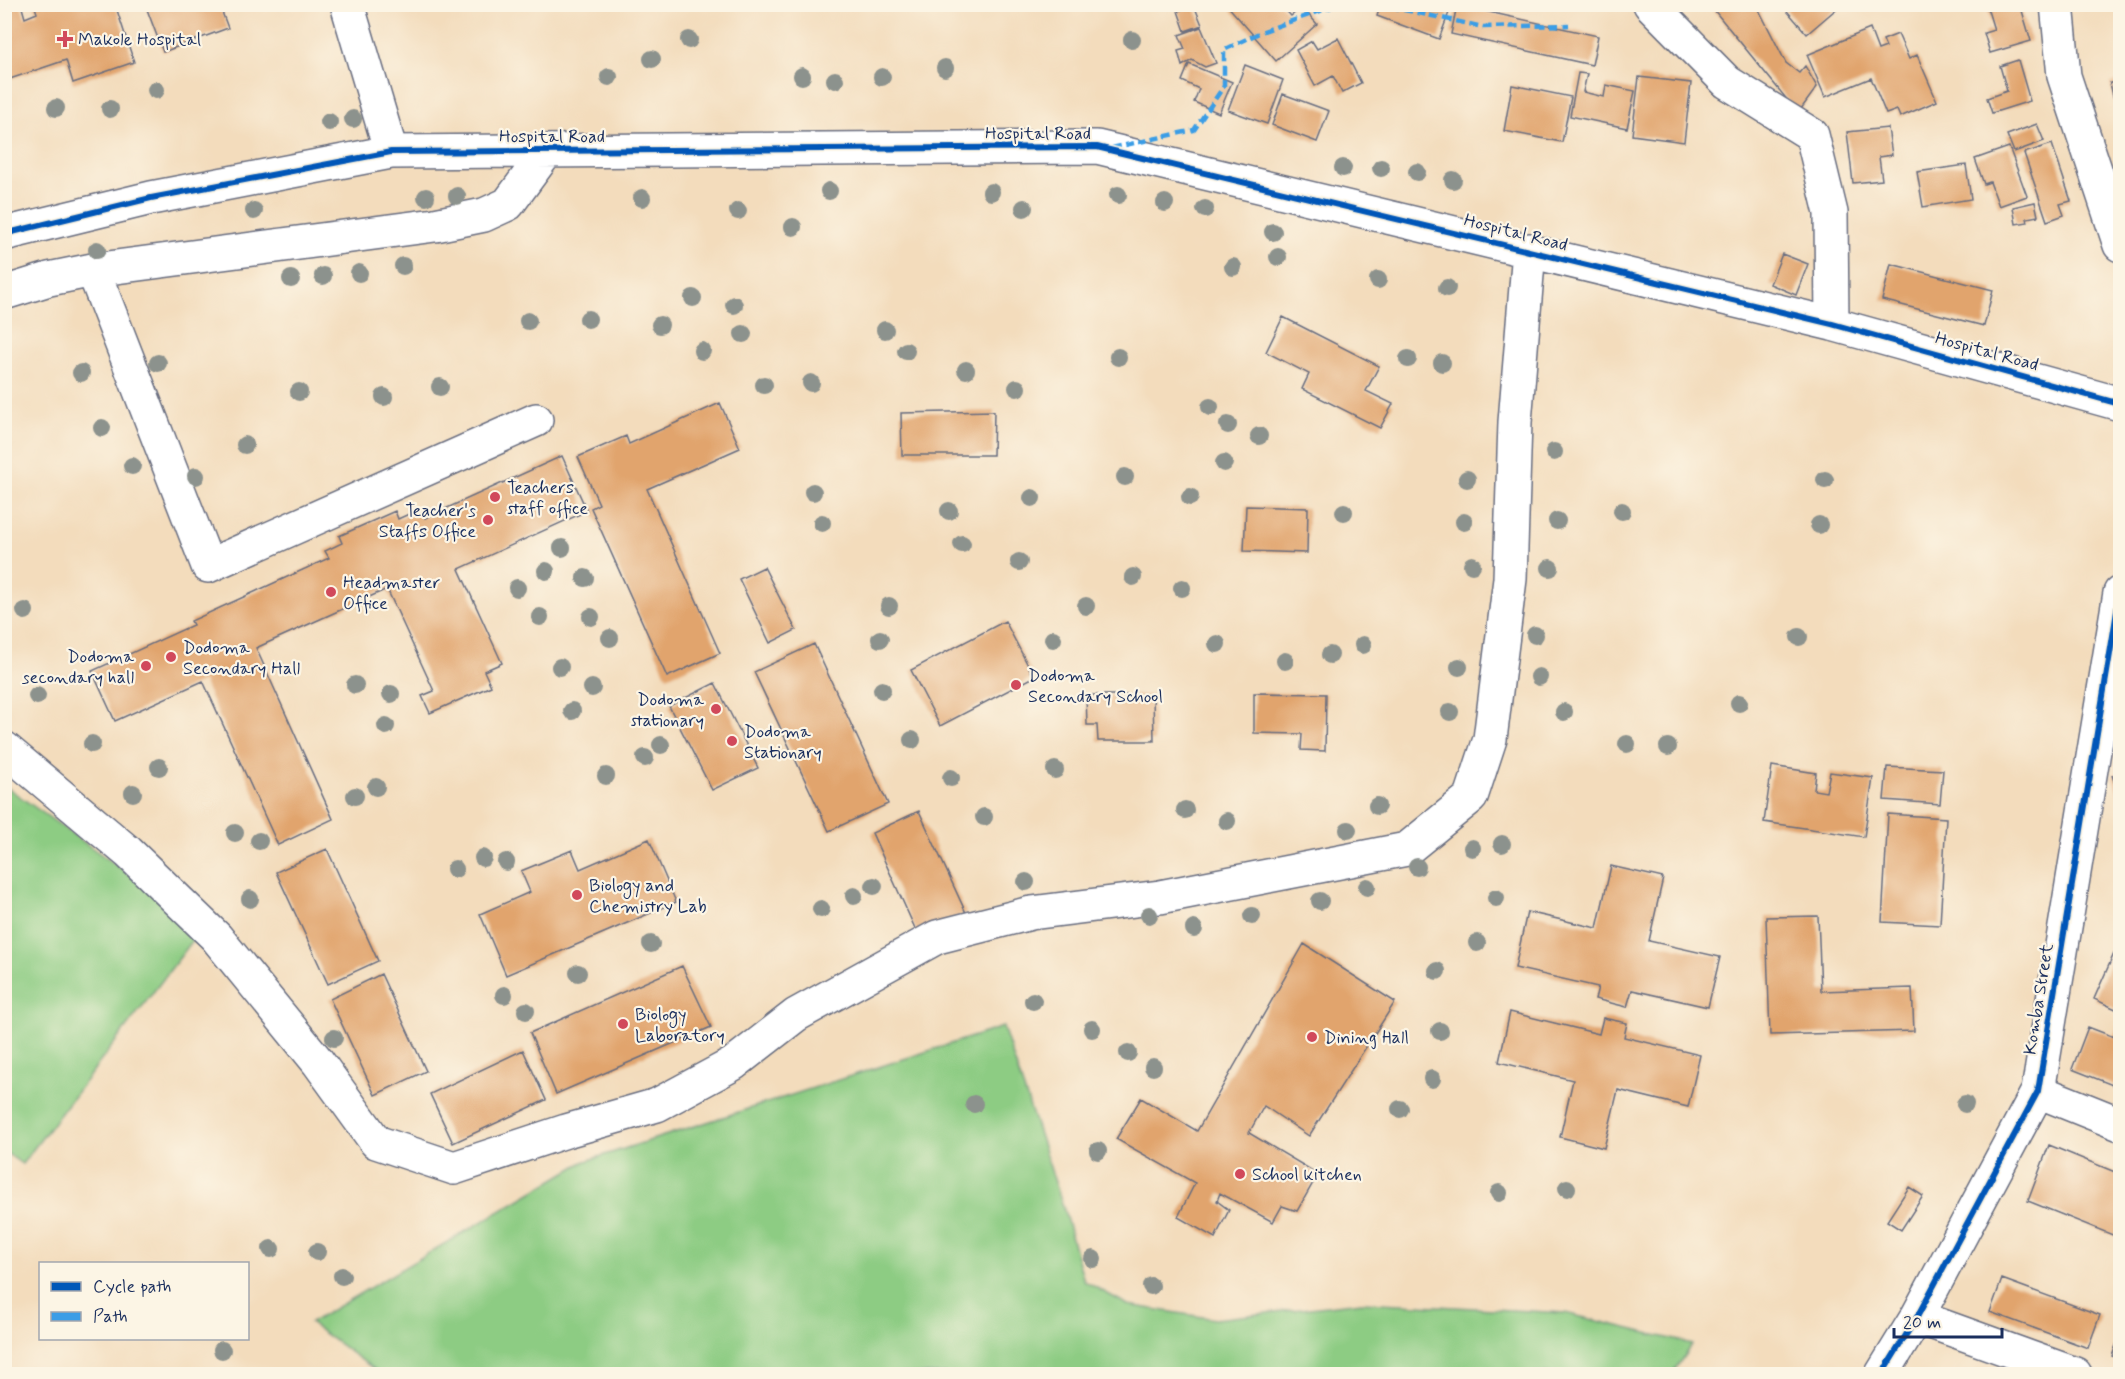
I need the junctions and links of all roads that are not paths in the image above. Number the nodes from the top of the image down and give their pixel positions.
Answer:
1 (347, 4) edge
2 (1650, 4) edge
3 (2057, 4) edge
4 (547, 151) junction
5 (391, 152) junction
6 (4, 234) edge
7 (2121, 245) edge
8 (1529, 250) junction
9 (93, 270) junction
10 (4, 293) edge
11 (1832, 324) junction
12 (2121, 404) edge
13 (536, 420) dead end
14 (2121, 593) edge
15 (4, 748) edge
16 (2038, 1091) junction
17 (2121, 1124) edge
18 (1917, 1317) junction
19 (1882, 1374) edge
20 (2075, 1374) edge

1 - 5 street
2 - 11 street
3 - 7 street
4 - 5 street, Hospital Road
4 - 8 street, Hospital Road
4 - 9 street
5 - 6 street, Hospital Road
8 - 11 street, Hospital Road
8 - 15 street
9 - 10 street
9 - 13 street
11 - 12 street, Hospital Road
14 - 16 street, Komba Street
16 - 17 street
16 - 18 street, Komba Street
18 - 19 street, Komba Street
18 - 20 street

